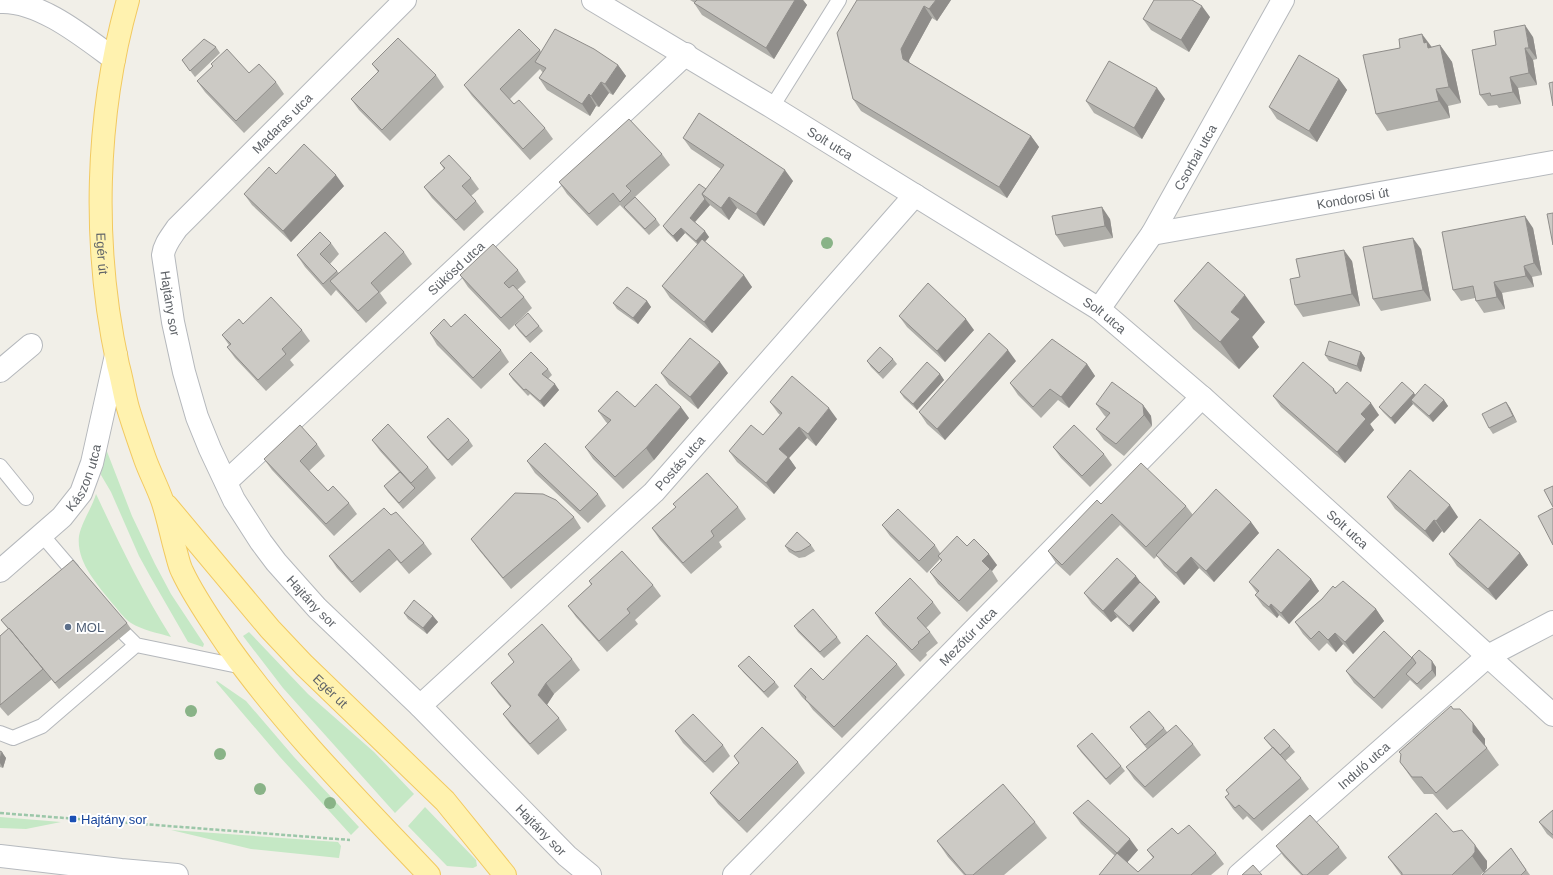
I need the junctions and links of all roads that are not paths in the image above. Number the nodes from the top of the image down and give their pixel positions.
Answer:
1 (128, 0) edge
2 (405, 0) edge
3 (593, 0) edge
4 (839, 0) edge
5 (1283, 0) edge
6 (0, 2) edge
7 (686, 54) junction
8 (114, 59) junction
9 (772, 107) junction
10 (1553, 162) edge
11 (915, 195) junction
12 (1152, 234) junction
13 (163, 250) joint
14 (1100, 308) junction
15 (30, 345) dead end
16 (116, 356) junction
17 (0, 371) edge
18 (1202, 397) junction
19 (0, 466) edge
20 (226, 482) junction
21 (26, 498) dead end
22 (162, 500) junction
23 (42, 535) junction
24 (72, 570) edge
25 (0, 571) edge
26 (1553, 622) edge
27 (125, 634) edge
28 (136, 645) junction
29 (1488, 656) junction
30 (243, 667) junction
31 (420, 706) junction
32 (1553, 715) edge
33 (0, 733) edge
34 (0, 856) edge
35 (177, 875) edge
36 (429, 875) edge
37 (505, 875) edge
38 (590, 875) edge
39 (734, 875) edge
40 (1240, 875) edge

1 - 8 main road, Egér út
2 - 13 street, Madaras utca
3 - 7 street, Solt utca
4 - 9 lane
5 - 12 street, Csorbai utca
6 - 8 street
7 - 9 street, Solt utca
7 - 20 street, Sükösd utca
8 - 16 main road, Egér út
9 - 11 street, Solt utca
10 - 12 street, Kondorosi út
11 - 14 street, Solt utca
11 - 31 street, Postás utca
12 - 14 street, Csorbai utca
13 - 20 street, Hajtány sor
14 - 18 street, Solt utca
15 - 17 street
16 - 22 main road, Egér út
16 - 23 street, Kászon utca
18 - 29 street, Solt utca
18 - 39 street, Mezőtúr utca
19 - 21 lane
20 - 31 street, Hajtány sor
22 - 30 main road, Egér út
22 - 37 main road, Egér út
23 - 24 lane
23 - 25 street, Kászon utca
26 - 29 street, Induló utca
27 - 28 lane
28 - 30 lane
28 - 33 lane
29 - 32 street, Solt utca
29 - 40 street, Induló utca
30 - 36 main road, Egér út
31 - 38 street, Hajtány sor
34 - 35 street

